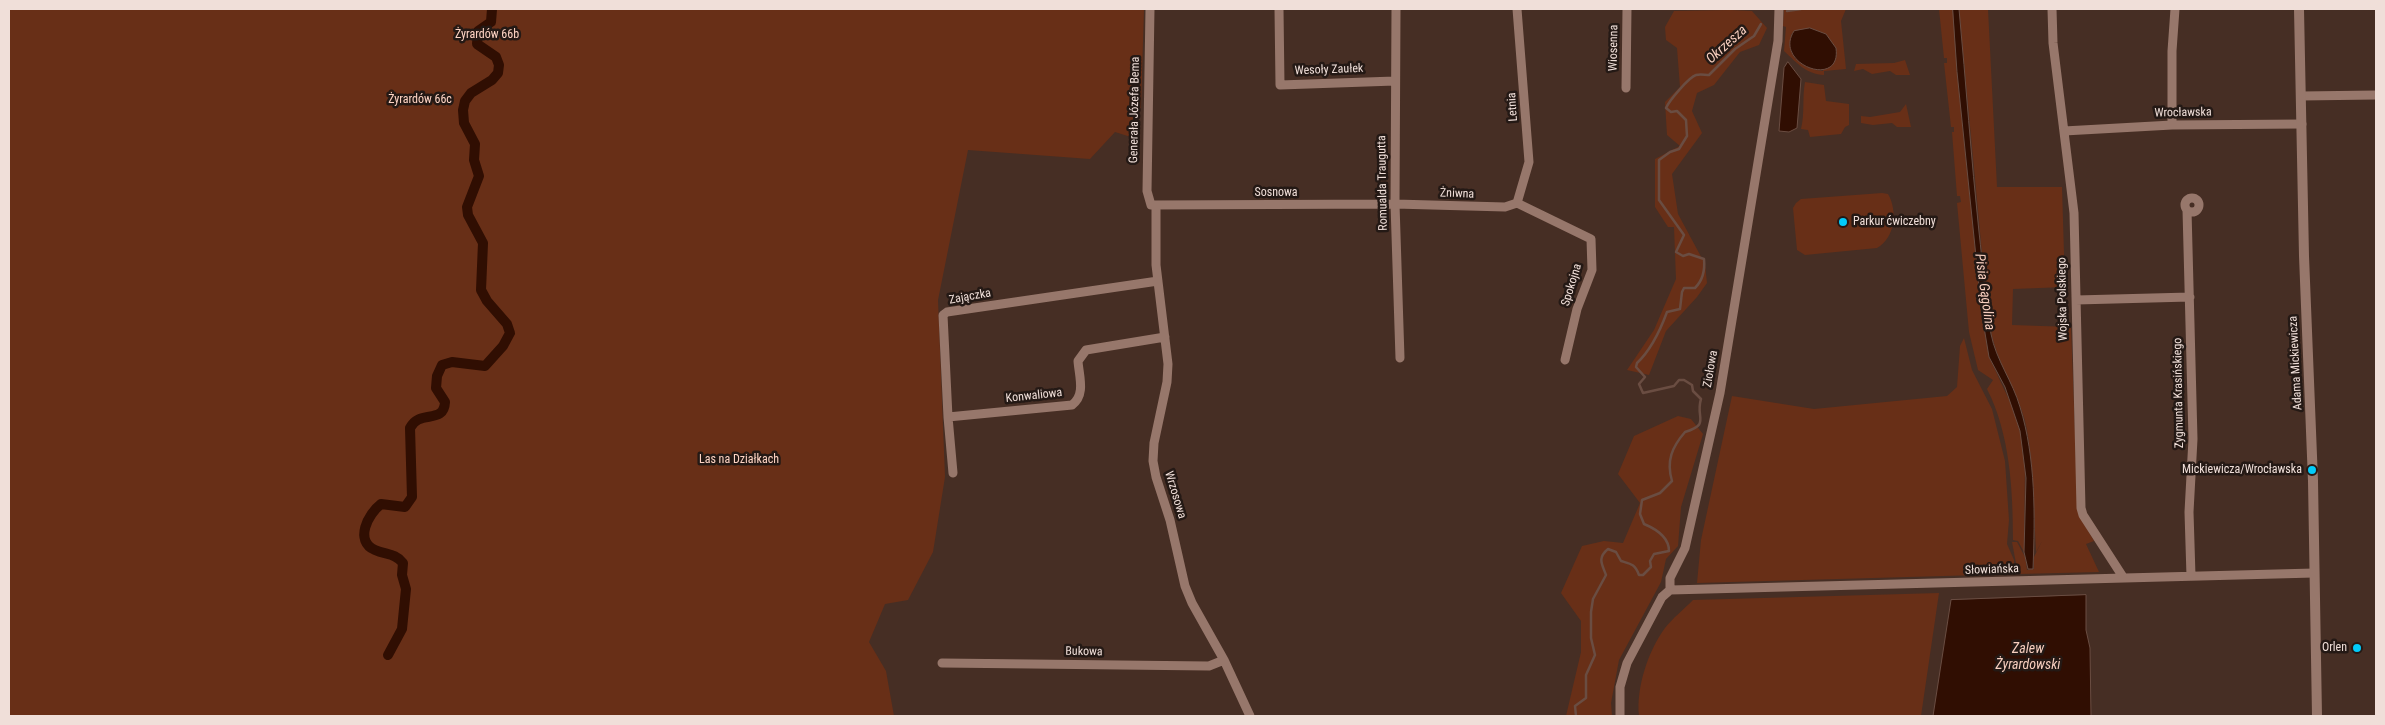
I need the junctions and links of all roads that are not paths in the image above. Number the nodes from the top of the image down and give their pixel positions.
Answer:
1 (1150, 9) edge
2 (1279, 9) edge
3 (1396, 9) edge
4 (1517, 9) edge
5 (1627, 9) edge
6 (1779, 9) edge
7 (2052, 9) edge
8 (2175, 9) edge
9 (2299, 9) edge
10 (1395, 81) junction
11 (1626, 88) dead end
12 (2376, 95) edge
13 (2301, 96) junction
14 (2302, 124) junction
15 (2172, 125) junction
16 (2064, 131) junction
17 (1517, 203) junction
18 (1395, 204) junction
19 (1156, 206) junction
20 (2187, 210) dead end
21 (1158, 281) junction
22 (2190, 297) junction
23 (2076, 300) junction
24 (1165, 338) junction
25 (1400, 358) dead end
26 (1565, 360) dead end
27 (948, 417) junction
28 (953, 473) dead end
29 (2314, 572) junction
30 (2191, 576) junction
31 (2123, 577) junction
32 (1670, 590) junction
33 (1224, 660) junction
34 (942, 662) dead end
35 (1250, 716) edge
36 (1620, 716) edge
37 (2317, 716) edge

1 - 19 street, Generała Józefa Bema
2 - 10 street, Wesoły Zaułek
3 - 10 street, Romualda Traugutta
4 - 17 street, Letnia
5 - 11 street, Wiosenna
6 - 32 street, Ziołowa
7 - 16 street, Wojska Polskiego
8 - 15 street
9 - 13 street, Adama Mickiewicza
10 - 18 street, Romualda Traugutta
12 - 13 street
13 - 14 street, Adama Mickiewicza
14 - 15 street, Wrocławska
14 - 29 street, Adama Mickiewicza
15 - 16 street, Wrocławska
16 - 23 street, Wojska Polskiego
17 - 18 street, Żniwna
17 - 26 street, Spokojna
18 - 19 street, Sosnowa
18 - 25 street, Romualda Traugutta
19 - 21 street, Wrzosowa
20 - 22 street, Zygmunta Krasińskiego
21 - 24 street, Wrzosowa
21 - 27 street, Zajączka
22 - 23 street
22 - 30 street, Zygmunta Krasińskiego
23 - 31 street, Wojska Polskiego
24 - 27 street, Konwaliowa
24 - 33 street, Wrzosowa
27 - 28 street, Zajączka
29 - 30 street, Słowiańska
29 - 37 street, Adama Mickiewicza
30 - 31 street, Słowiańska
31 - 32 street, Słowiańska
32 - 36 street, Ziołowa
33 - 34 street, Bukowa
33 - 35 street, Wrzosowa

